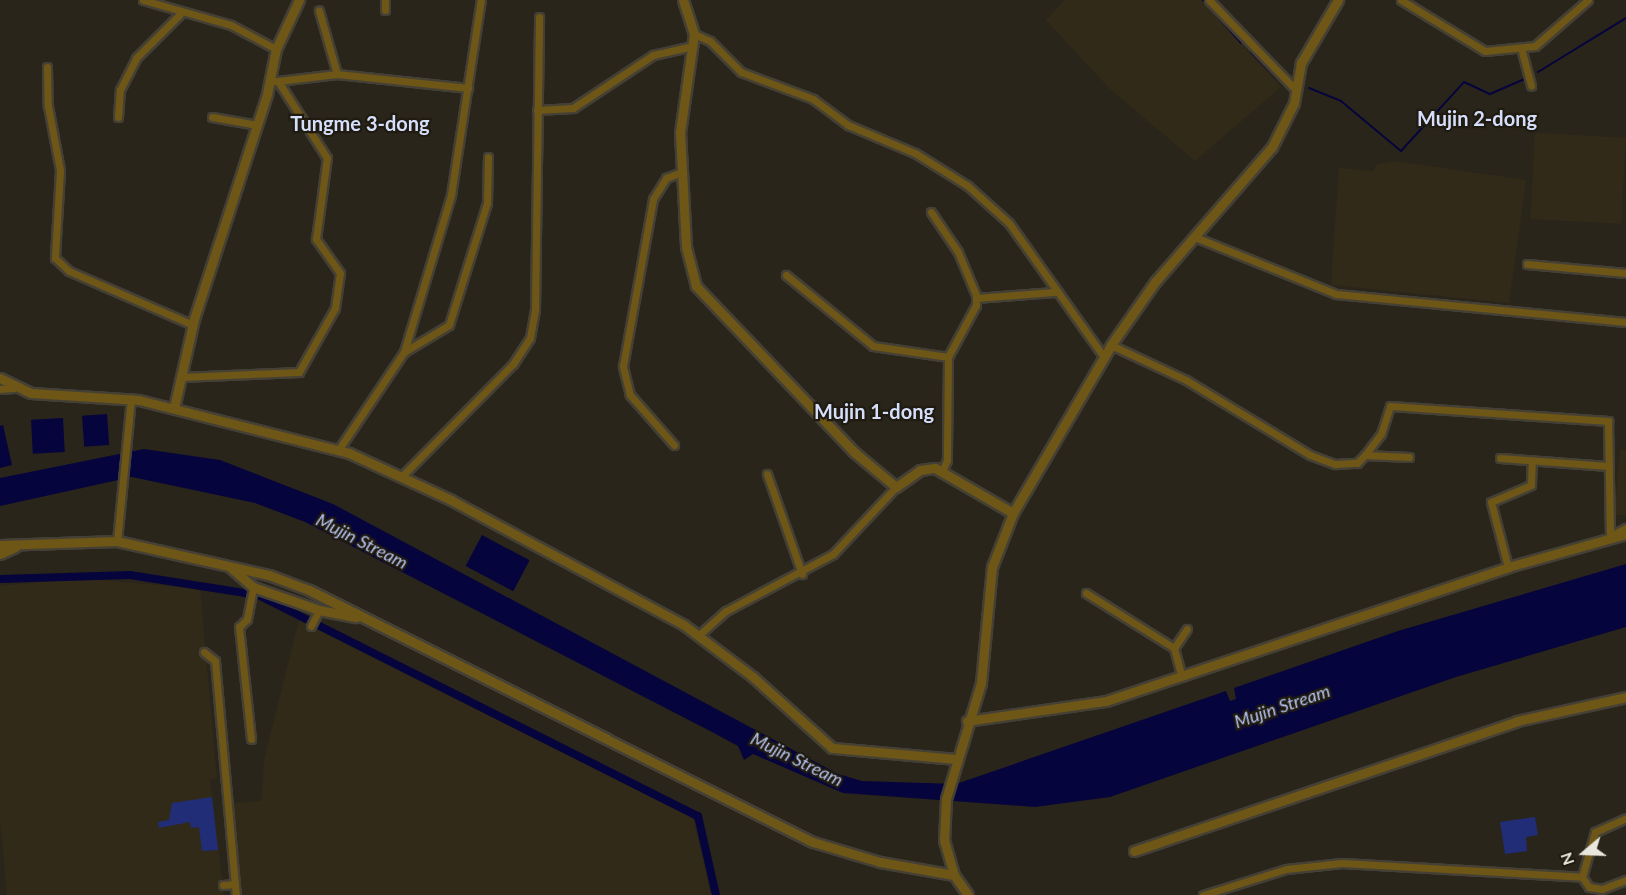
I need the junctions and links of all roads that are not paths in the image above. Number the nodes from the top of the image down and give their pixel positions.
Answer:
1 (143, 0) edge
2 (299, 0) edge
3 (385, 0) edge
4 (482, 0) edge
5 (683, 0) edge
6 (1209, 0) edge
7 (1338, 0) edge
8 (1401, 0) edge
9 (1588, 0) edge
10 (385, 10) dead end
11 (319, 11) dead end
12 (180, 14) junction
13 (539, 16) dead end
14 (694, 34) junction
15 (693, 46) junction
16 (1521, 48) junction
17 (276, 49) junction
18 (47, 67) dead end
19 (337, 74) junction
20 (274, 81) junction
21 (1531, 86) dead end
22 (468, 88) junction
23 (1296, 90) junction
24 (537, 110) junction
25 (118, 117) dead end
26 (212, 117) dead end
27 (257, 125) junction
28 (489, 157) dead end
29 (682, 172) junction
30 (931, 212) dead end
31 (1195, 237) junction
32 (1527, 264) dead end
33 (1626, 273) edge
34 (786, 275) dead end
35 (1054, 292) junction
36 (976, 298) junction
37 (1626, 322) edge
38 (193, 325) junction
39 (1111, 345) junction
40 (404, 352) junction
41 (948, 357) junction
42 (1104, 357) junction
43 (181, 377) junction
44 (0, 378) edge
45 (14, 388) junction
46 (0, 389) edge
47 (131, 399) junction
48 (174, 408) junction
49 (674, 445) dead end
50 (339, 449) junction
51 (1365, 455) junction
52 (1409, 456) dead end
53 (1500, 458) dead end
54 (1532, 462) junction
55 (1608, 466) junction
56 (942, 472) junction
57 (767, 474) dead end
58 (403, 475) junction
59 (896, 487) junction
60 (1013, 513) junction
61 (1626, 528) edge
62 (1626, 534) edge
63 (1610, 537) junction
64 (117, 541) junction
65 (20, 545) junction
66 (0, 546) edge
67 (0, 554) edge
68 (228, 565) junction
69 (1508, 567) junction
70 (802, 573) junction
71 (253, 588) junction
72 (1086, 593) dead end
73 (318, 613) junction
74 (366, 619) junction
75 (311, 626) dead end
76 (1186, 629) dead end
77 (699, 635) junction
78 (1174, 648) junction
79 (204, 652) dead end
80 (1182, 677) junction
81 (1626, 697) edge
82 (966, 721) junction
83 (250, 740) dead end
84 (955, 759) junction
85 (1626, 818) edge
86 (1134, 851) dead end
87 (954, 875) junction
88 (1582, 877) junction
89 (1626, 880) edge
90 (235, 884) junction
91 (224, 885) dead end
92 (237, 895) edge
93 (968, 895) edge
94 (1203, 895) edge

1 - 12 street
2 - 17 street
3 - 10 street
4 - 22 street
5 - 14 street
6 - 23 street
7 - 23 street
8 - 16 street
9 - 16 street
11 - 19 street
12 - 17 street
12 - 25 street
13 - 24 street
14 - 15 street
14 - 35 street
15 - 24 street
15 - 29 street
16 - 21 street
17 - 20 street
18 - 38 street
19 - 20 street
19 - 22 street
20 - 27 street
20 - 43 street
22 - 40 street
23 - 31 street
24 - 58 street
26 - 27 street
27 - 38 street
28 - 40 street
29 - 49 street
29 - 59 street
30 - 36 street
31 - 37 street
31 - 39 street
32 - 33 street
34 - 41 street
35 - 36 street
35 - 42 street
36 - 41 street
38 - 43 street
39 - 42 street
39 - 51 street
40 - 50 street
41 - 56 street
42 - 60 street
43 - 48 street
44 - 45 street
45 - 46 street
45 - 47 street
47 - 48 street
47 - 64 street
48 - 50 street
50 - 58 street
51 - 52 street
51 - 55 street
53 - 54 street
54 - 55 street
54 - 69 street
55 - 63 street
56 - 59 street
56 - 60 street
57 - 70 street
58 - 77 street
59 - 70 street
60 - 82 street
61 - 63 street
62 - 63 street
63 - 69 street
64 - 65 street
64 - 68 street
65 - 66 street
65 - 67 street
68 - 71 street
68 - 74 street
69 - 80 street
70 - 77 street
71 - 73 street
71 - 83 street
72 - 78 street
73 - 74 street
73 - 75 street
74 - 87 street
76 - 78 street
77 - 84 street
78 - 80 street
79 - 90 street
80 - 82 street
81 - 86 street
82 - 84 street
84 - 87 street
85 - 88 street
87 - 93 street
88 - 89 street
88 - 94 street
90 - 91 street
90 - 92 street

